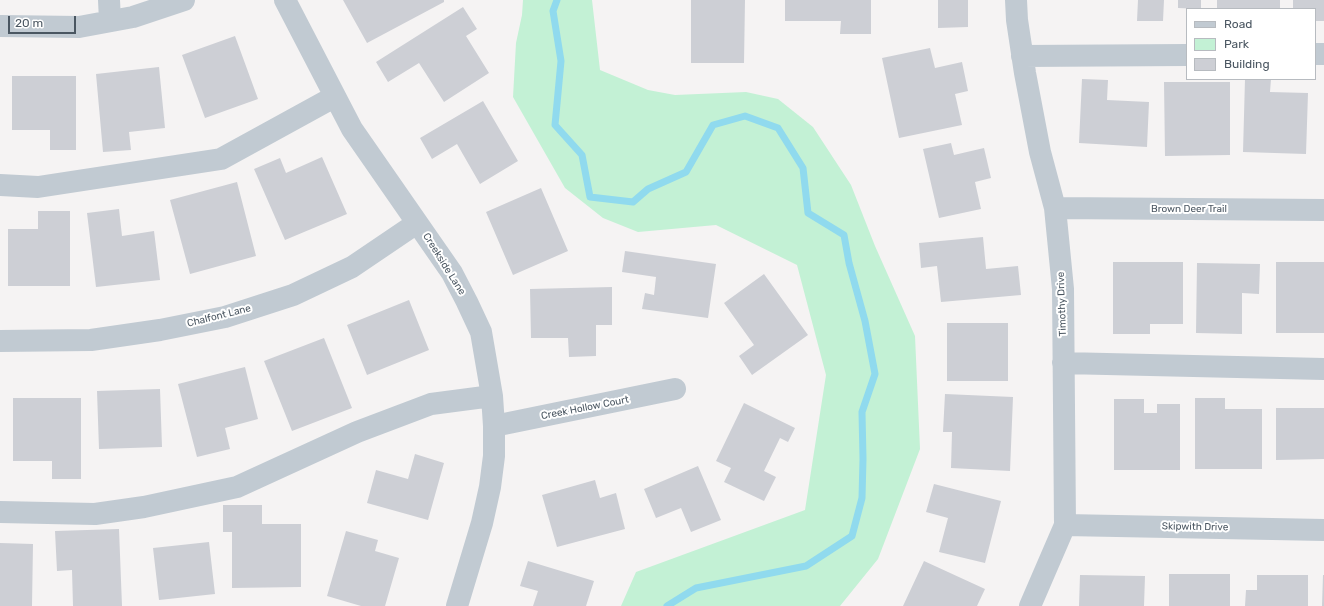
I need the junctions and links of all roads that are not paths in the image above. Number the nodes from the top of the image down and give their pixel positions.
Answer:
1 (184, 0) edge
2 (285, 0) edge
3 (1016, 0) edge
4 (110, 10) edge
5 (0, 26) edge
6 (1186, 55) edge
7 (1022, 56) junction
8 (334, 97) junction
9 (0, 185) edge
10 (1055, 208) junction
11 (1324, 210) edge
12 (417, 223) junction
13 (0, 341) edge
14 (1063, 363) junction
15 (1324, 369) edge
16 (676, 390) dead end
17 (492, 396) junction
18 (494, 426) junction
19 (0, 512) edge
20 (1065, 525) junction
21 (1324, 530) edge
22 (457, 606) edge
23 (1030, 606) edge

1 - 4 street
2 - 8 street, Creekside Lane
3 - 7 street, Timothy Drive
4 - 5 street
6 - 7 street
7 - 10 street, Timothy Drive
8 - 9 street
8 - 12 street, Creekside Lane
10 - 11 street, Brown Deer Trail
10 - 14 street, Timothy Drive
12 - 13 street, Chalfont Lane
12 - 17 street, Creekside Lane
14 - 15 street
14 - 20 street, Timothy Drive
16 - 18 street, Creek Hollow Court
17 - 18 street, Creekside Lane
17 - 19 street
18 - 22 street, Creekside Lane
20 - 21 street, Skipwith Drive
20 - 23 street, Timothy Drive

